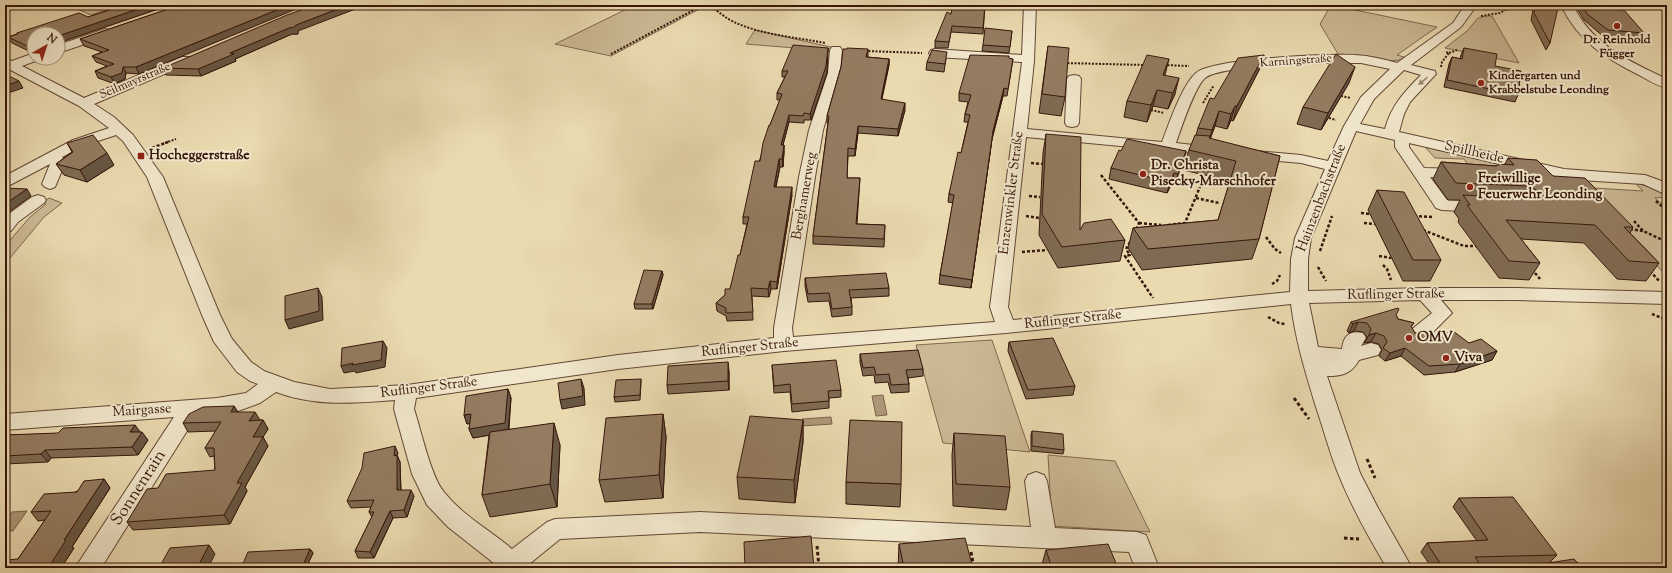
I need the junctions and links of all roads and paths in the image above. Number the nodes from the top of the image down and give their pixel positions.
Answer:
1 (703, 5) edge
2 (708, 5) edge
3 (1030, 5) edge
4 (1471, 5) edge
5 (1514, 5) edge
6 (1528, 5) edge
7 (1567, 5) edge
8 (1540, 8) edge
9 (1479, 16) dead end
10 (116, 29) edge
11 (66, 46) edge
12 (836, 50) junction
13 (1439, 50) dead end
14 (1457, 50) dead end
15 (935, 53) joint
16 (1449, 53) junction
17 (199, 54) edge
18 (611, 54) dead end
19 (26, 59) edge
20 (1028, 59) junction
21 (1062, 63) edge
22 (8, 64) edge
23 (1151, 65) edge
24 (1159, 65) edge
25 (1196, 66) dead end
26 (1401, 67) junction
27 (1430, 74) junction
28 (1074, 79) dead end
29 (1667, 84) edge
30 (84, 102) junction
31 (1151, 110) edge
32 (1171, 114) dead end
33 (1072, 123) dead end
34 (1351, 126) junction
35 (119, 129) junction
36 (1019, 132) junction
37 (1397, 136) junction
38 (176, 139) dead end
39 (1168, 146) junction
40 (139, 153) junction
41 (49, 159) junction
42 (1027, 163) dead end
43 (1043, 164) edge
44 (1334, 167) junction
45 (1419, 172) junction
46 (1100, 175) dead end
47 (1479, 175) edge
48 (5, 182) edge
49 (1224, 182) dead end
50 (50, 184) dead end
51 (1667, 190) edge
52 (1024, 196) dead end
53 (1040, 197) dead end
54 (1196, 198) junction
55 (38, 200) dead end
56 (1219, 203) dead end
57 (1495, 208) edge
58 (1334, 211) dead end
59 (1362, 213) dead end
60 (1410, 213) edge
61 (1370, 214) dead end
62 (1022, 216) dead end
63 (1441, 217) dead end
64 (1039, 218) dead end
65 (1634, 221) dead end
66 (1139, 223) junction
67 (1364, 223) dead end
68 (1375, 224) dead end
69 (5, 227) edge
70 (1626, 228) edge
71 (1421, 229) edge
72 (1643, 231) junction
73 (1266, 237) edge
74 (1667, 242) edge
75 (1476, 246) dead end
76 (1282, 247) dead end
77 (1047, 250) dead end
78 (1019, 252) dead end
79 (1319, 252) dead end
80 (1281, 253) junction
81 (1379, 256) dead end
82 (1391, 258) dead end
83 (1281, 260) dead end
84 (1318, 265) dead end
85 (1383, 265) dead end
86 (1644, 266) edge
87 (1531, 267) edge
88 (1280, 271) dead end
89 (1529, 273) edge
90 (1393, 284) dead end
91 (1270, 285) dead end
92 (1664, 290) edge
93 (1425, 294) junction
94 (1329, 296) junction
95 (1299, 297) junction
96 (1646, 297) junction
97 (1154, 300) dead end
98 (1667, 311) edge
99 (1402, 323) edge
100 (1006, 327) junction
101 (784, 344) junction
102 (1359, 348) dead end
103 (1312, 360) junction
104 (274, 383) junction
105 (407, 392) junction
106 (191, 408) junction
107 (5, 422) edge
108 (1366, 458) dead end
109 (1036, 481) dead end
110 (1377, 483) dead end
111 (1045, 538) junction
112 (514, 566) edge
113 (87, 568) edge
114 (1147, 568) edge
115 (1400, 568) edge

1 - 18 path
2 - 12 path
3 - 20 street, Enzenwinkler Straße
4 - 26 street, Hainzenbachstraße
5 - 9 path
6 - 8 path
7 - 29 street
10 - 11 street
12 - 15 path
12 - 101 street, Berghamerweg
13 - 16 path
14 - 16 path
15 - 20 street
16 - 27 path
17 - 30 street, Seilmayrstraße
19 - 22 street
20 - 36 street, Enzenwinkler Straße
21 - 23 path
22 - 30 street, Ruflinger Straße
24 - 25 path
26 - 27 street, Karningstraße
26 - 34 street, Hainzenbachstraße
26 - 39 street, Karningstraße
27 -> 37 street
28 - 33 street
30 - 35 street, Ruflinger Straße
31 - 32 path
34 - 37 street, Spillheide
34 - 44 street, Hainzenbachstraße
35 - 40 street, Ruflinger Straße
35 - 41 street
36 - 39 street
36 - 100 street, Enzenwinkler Straße
37 - 45 street
37 - 51 street, Spillheide
38 - 40 path
39 - 44 street
40 - 104 street, Ruflinger Straße
41 - 48 street
41 - 50 street
42 - 43 path
44 - 95 street, Hainzenbachstraße
45 - 47 street
45 - 57 street
46 - 66 path
49 - 54 path
52 - 53 path
54 - 56 path
54 - 66 path
55 - 69 street
58 - 79 path
59 - 61 path
60 - 63 path
62 - 64 path
65 - 72 path
66 - 97 path
67 - 68 path
70 - 72 path
71 - 75 path
72 - 74 path
73 - 80 path
76 - 80 path
77 - 78 path
80 - 83 path
81 - 82 path
84 - 94 path
85 - 90 path
86 - 92 path
87 - 89 path
88 - 91 path
92 - 96 street, Ruflinger Straße
93 - 94 street, Ruflinger Straße
93 - 96 street, Ruflinger Straße
93 - 99 street
94 - 95 street, Ruflinger Straße
95 - 100 street, Ruflinger Straße
95 - 103 street, Hainzenbachstraße
96 - 98 street
100 - 101 street, Ruflinger Straße
101 - 105 street, Ruflinger Straße
102 - 103 street
103 - 115 street, Hainzenbachstraße
104 - 105 street, Ruflinger Straße
104 - 106 street, Mairgasse
105 - 112 street
106 - 107 street, Mairgasse
106 - 113 street, Sonnenrain
108 - 110 path
109 - 111 street
111 - 112 street
111 - 114 street

